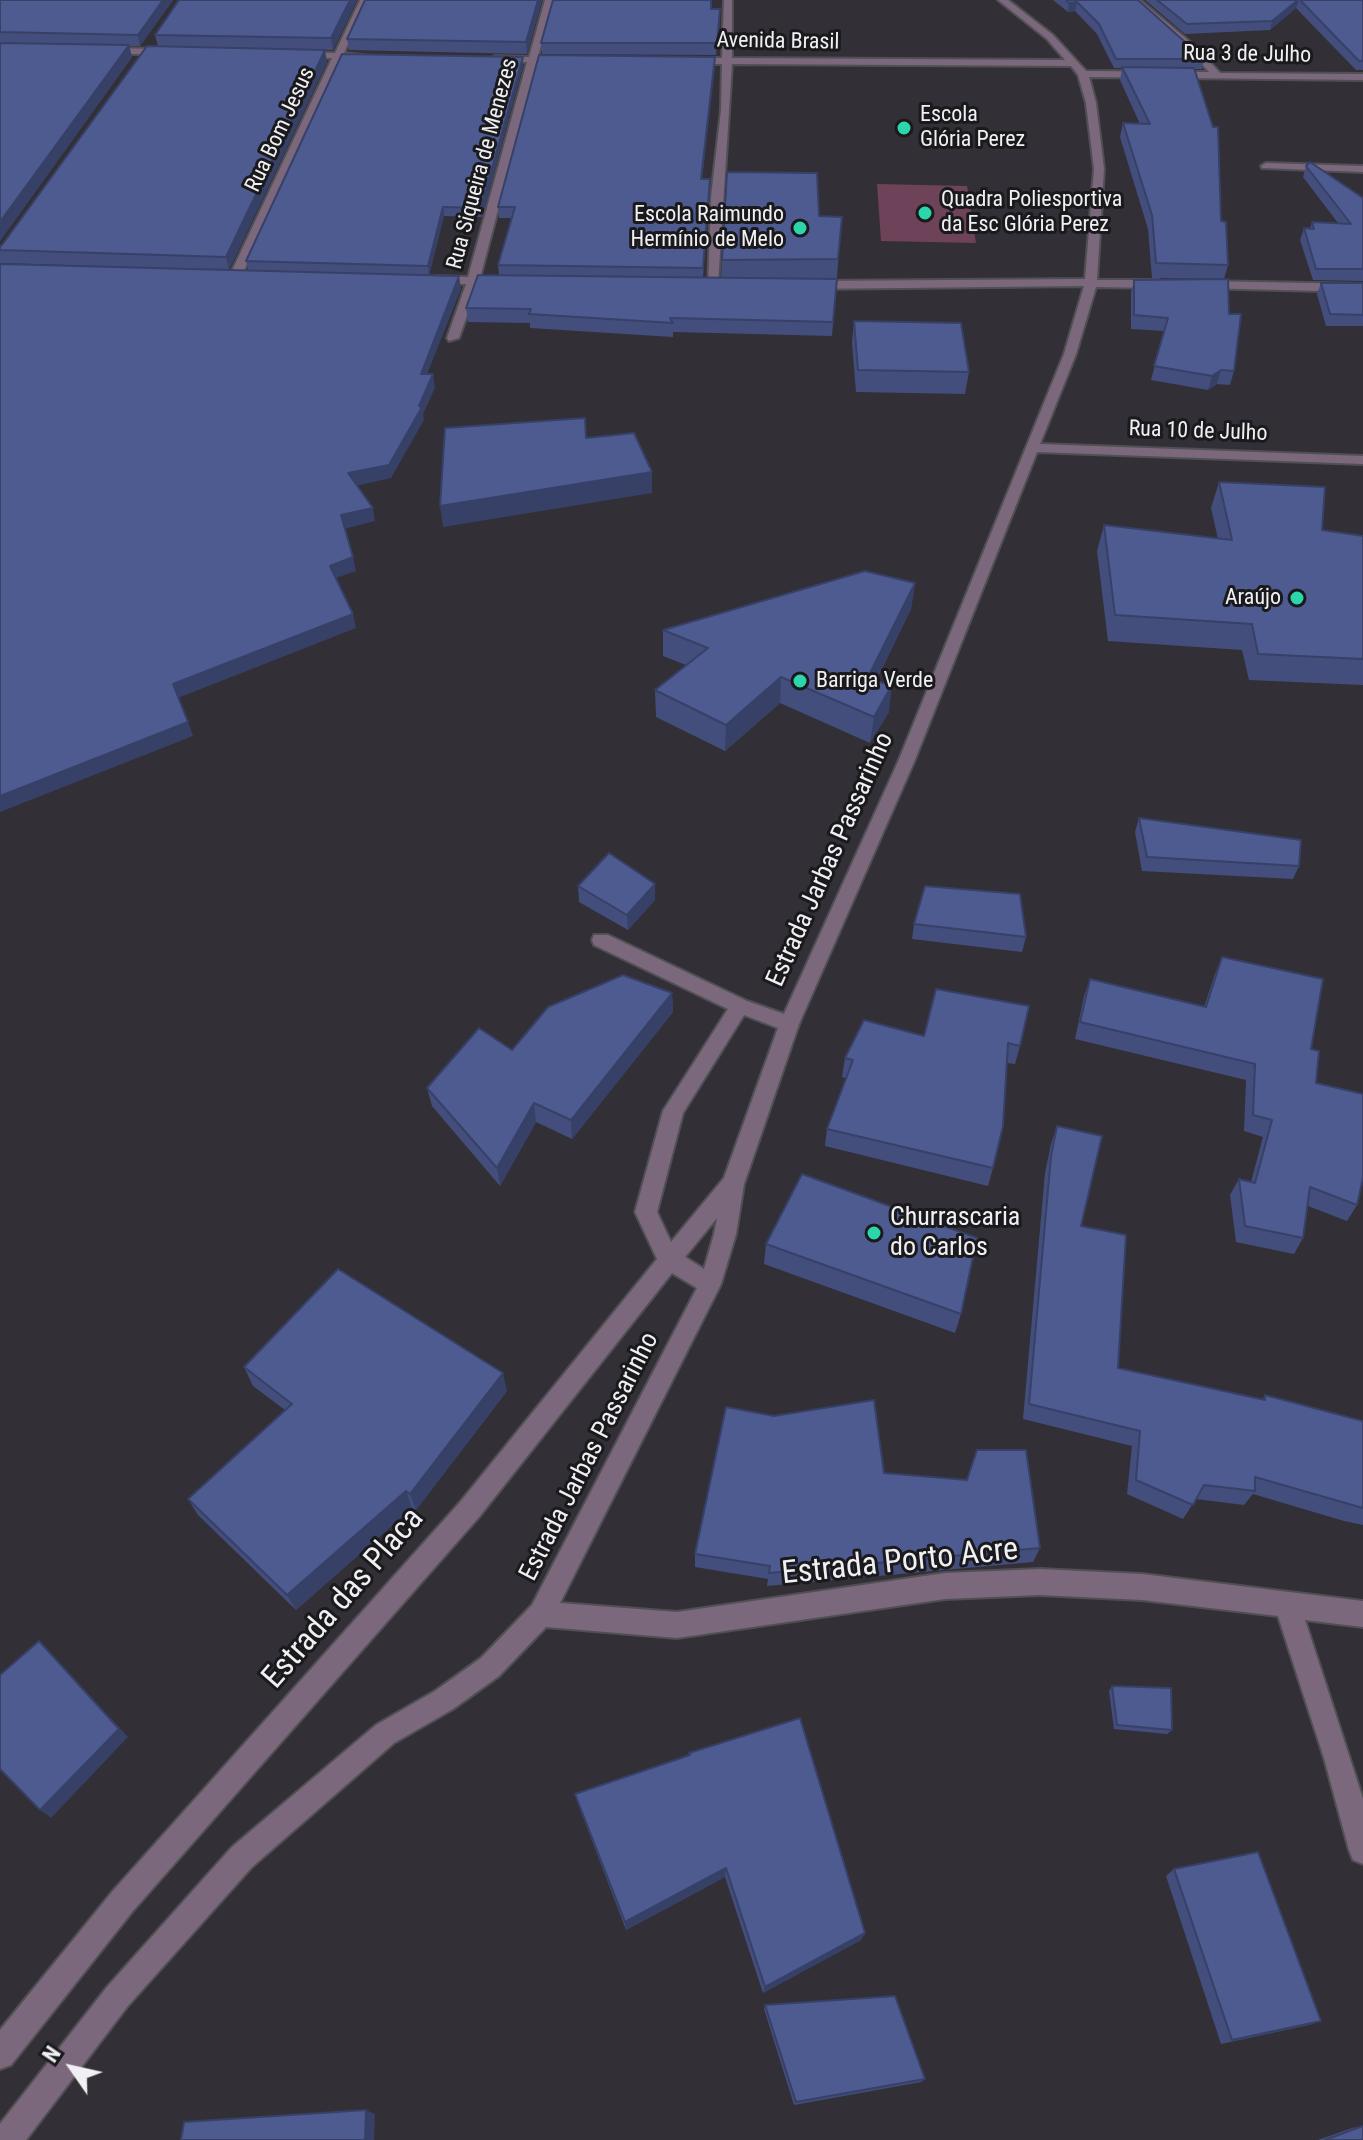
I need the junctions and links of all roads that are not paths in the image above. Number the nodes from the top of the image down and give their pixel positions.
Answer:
1 (364, 0) edge
2 (549, 0) edge
3 (728, 0) edge
4 (1002, 0) edge
5 (1135, 0) edge
6 (152, 42) edge
7 (87, 50) edge
8 (144, 52) junction
9 (174, 52) edge
10 (293, 55) edge
11 (338, 55) junction
12 (385, 57) edge
13 (478, 59) edge
14 (532, 59) junction
15 (576, 60) edge
16 (680, 61) edge
17 (725, 62) junction
18 (135, 64) edge
19 (1079, 68) junction
20 (1216, 74) junction
21 (1359, 76) edge
22 (1363, 86) edge
23 (1266, 166) dead end
24 (1363, 169) edge
25 (219, 277) edge
26 (235, 277) junction
27 (249, 277) edge
28 (428, 280) edge
29 (473, 281) junction
30 (517, 283) edge
31 (1091, 283) junction
32 (1166, 284) edge
33 (697, 285) edge
34 (712, 285) junction
35 (726, 285) edge
36 (1182, 285) edge
37 (796, 286) edge
38 (1363, 288) edge
39 (453, 338) dead end
40 (1032, 448) junction
41 (1363, 460) edge
42 (601, 940) dead end
43 (740, 1006) junction
44 (789, 1024) junction
45 (733, 1184) junction
46 (668, 1259) junction
47 (710, 1284) junction
48 (1287, 1604) junction
49 (541, 1614) junction
50 (1363, 1614) edge
51 (1363, 1850) edge
52 (0, 2054) edge
53 (7, 2140) edge

1 - 11 street, Rua Bom Jesus
2 - 14 street, Rua Siqueira de Menezes
3 - 17 street
4 - 19 street
5 - 20 street
6 - 8 street
7 - 8 street
8 - 9 street
8 - 18 street
10 - 11 street
11 - 12 street
11 - 26 street, Rua Bom Jesus
13 - 14 street
14 - 15 street
14 - 29 street, Rua Siqueira de Menezes
16 - 17 street, Avenida Brasil
17 - 19 street, Avenida Brasil
17 - 34 street
19 - 20 street, Rua 3 de Julho
19 - 31 street, Estrada Jarbas Passarinho
20 - 21 street, Rua 3 de Julho
21 - 22 street
23 - 24 street
25 - 26 street
26 - 27 street
28 - 29 street
29 - 30 street
29 - 39 street, Rua Siqueira de Menezes
31 - 32 street
31 - 37 street
31 - 40 street, Estrada Jarbas Passarinho
33 - 34 street
34 - 35 street
36 - 38 street
40 - 41 street, Rua 10 de Julho
40 - 44 street, Estrada Jarbas Passarinho
42 - 43 street
43 - 44 street
43 - 46 street
44 - 45 street, Estrada Jarbas Passarinho
45 - 46 street, Estrada das Placa
45 - 47 street, Estrada Jarbas Passarinho
46 - 47 street
46 - 52 street, Estrada das Placa
47 - 49 street, Estrada Jarbas Passarinho
48 - 49 street, Estrada Porto Acre
48 - 50 street, Estrada Porto Acre
48 - 51 street
49 - 53 street

